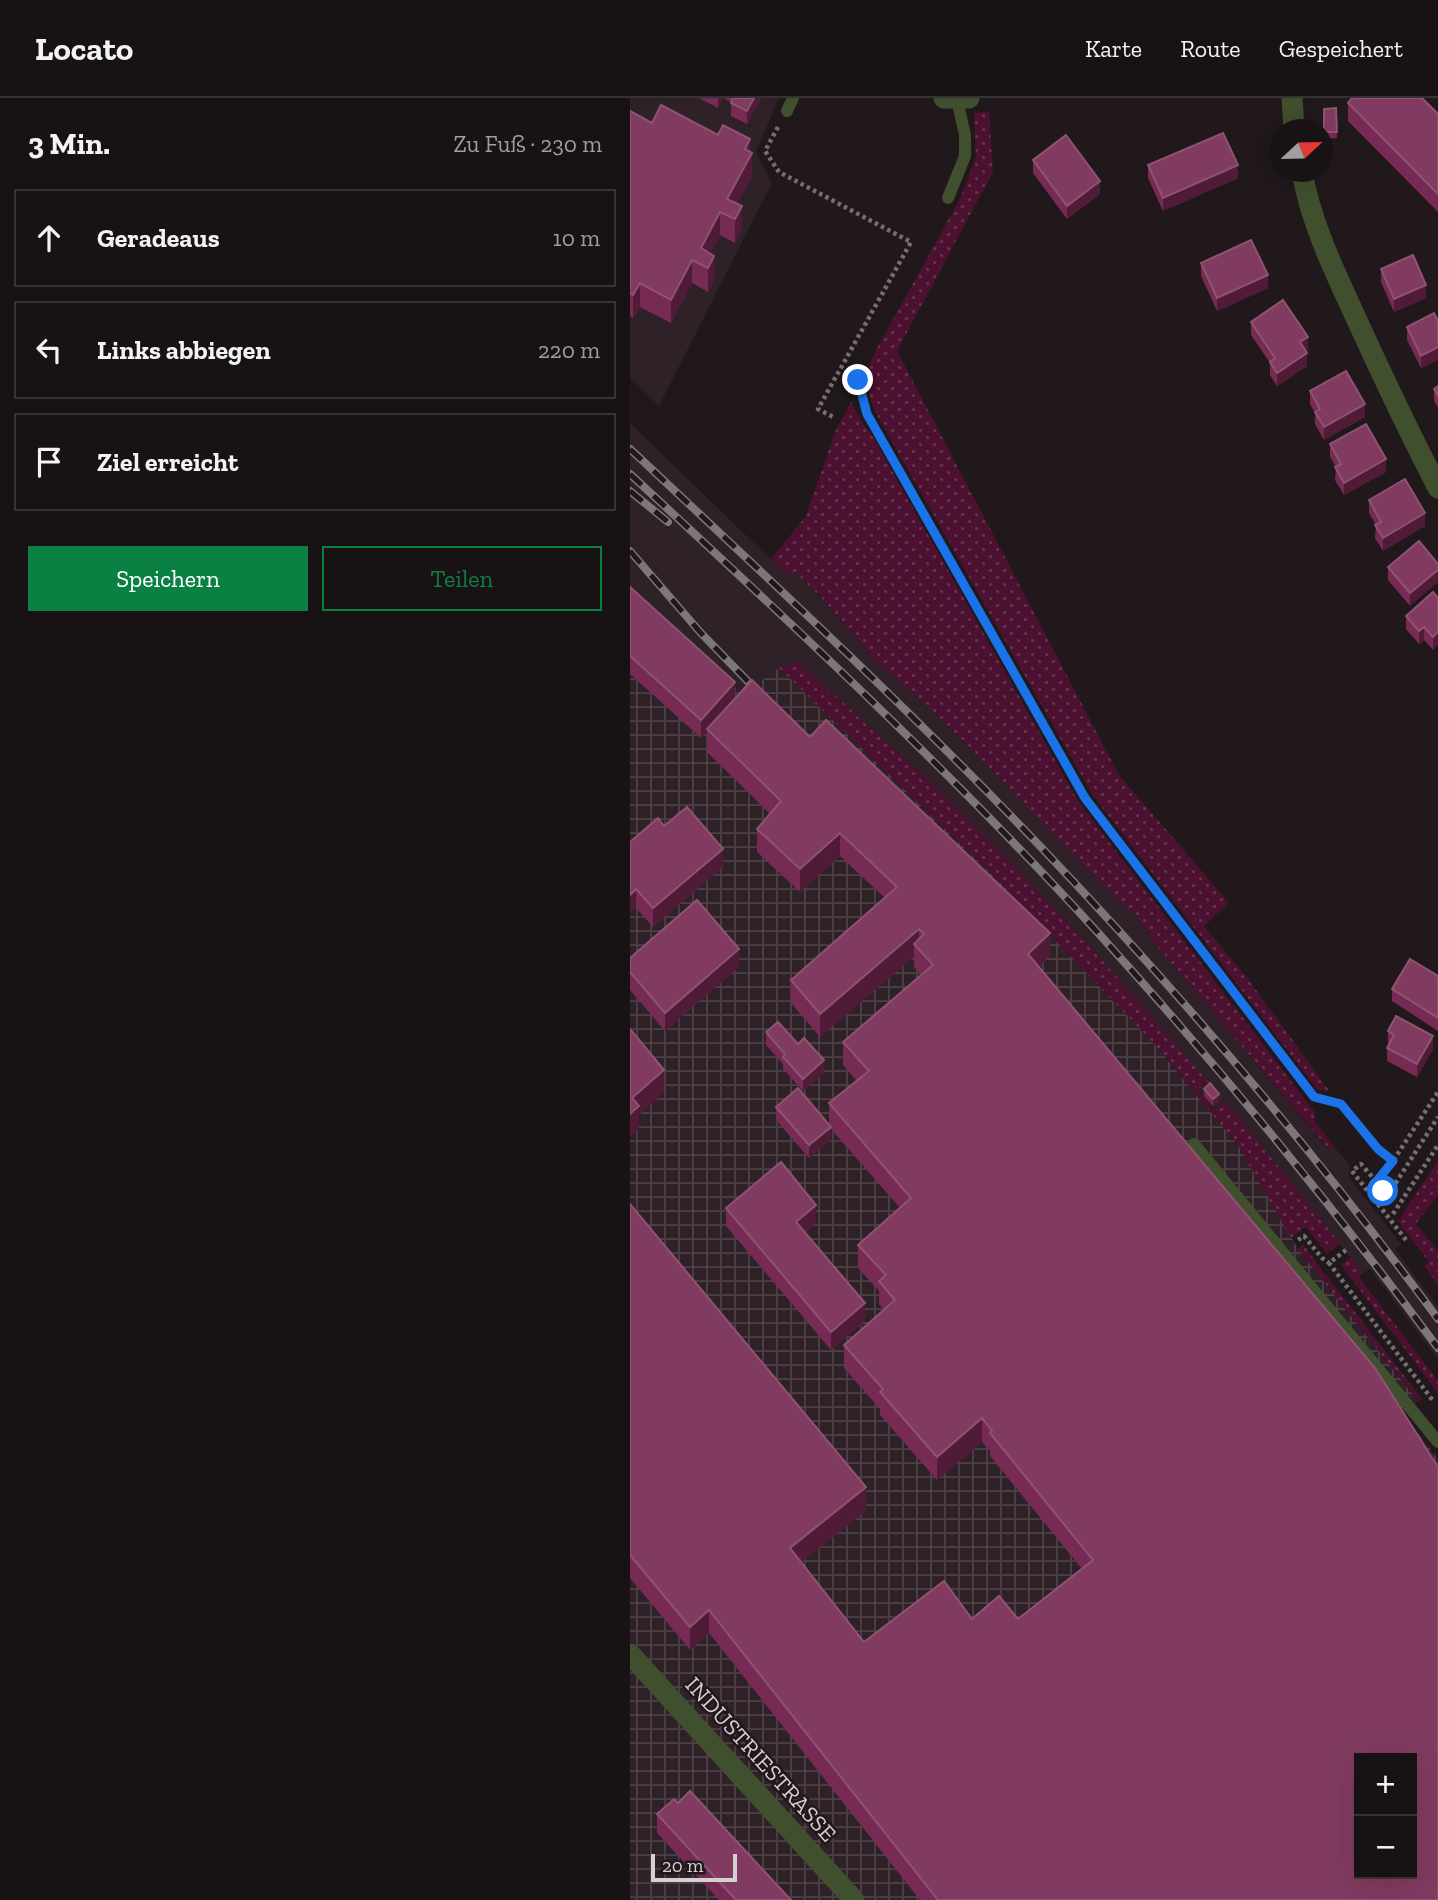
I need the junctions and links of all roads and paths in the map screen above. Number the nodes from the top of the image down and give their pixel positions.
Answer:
1 (793, 98) edge
2 (1292, 98) edge
3 (957, 99) edge
4 (787, 111) joint
5 (1293, 119) edge
6 (1304, 182) edge
7 (948, 198) dead end
8 (858, 380) dead end
9 (835, 418) dead end
10 (1438, 488) edge
11 (1438, 1092) edge
12 (1438, 1117) edge
13 (1194, 1144) dead end
14 (1438, 1145) edge
15 (1393, 1161) junction
16 (1376, 1182) junction
17 (1392, 1214) dead end
18 (1406, 1240) dead end
19 (1308, 1241) dead end
20 (1346, 1250) dead end
21 (1329, 1263) junction
22 (1430, 1394) dead end
23 (1438, 1442) edge
24 (630, 1654) edge
25 (854, 1900) edge

1 - 4 lane
2 - 5 street
3 - 7 lane
4 - 9 path
6 - 10 street
8 - 15 path
11 - 15 path
12 - 16 path
13 - 23 lane
14 - 17 path
15 - 16 path
16 - 18 path
19 - 21 path
20 - 21 path
21 - 22 path
24 - 25 street, INDUSTRIESTRASSE

